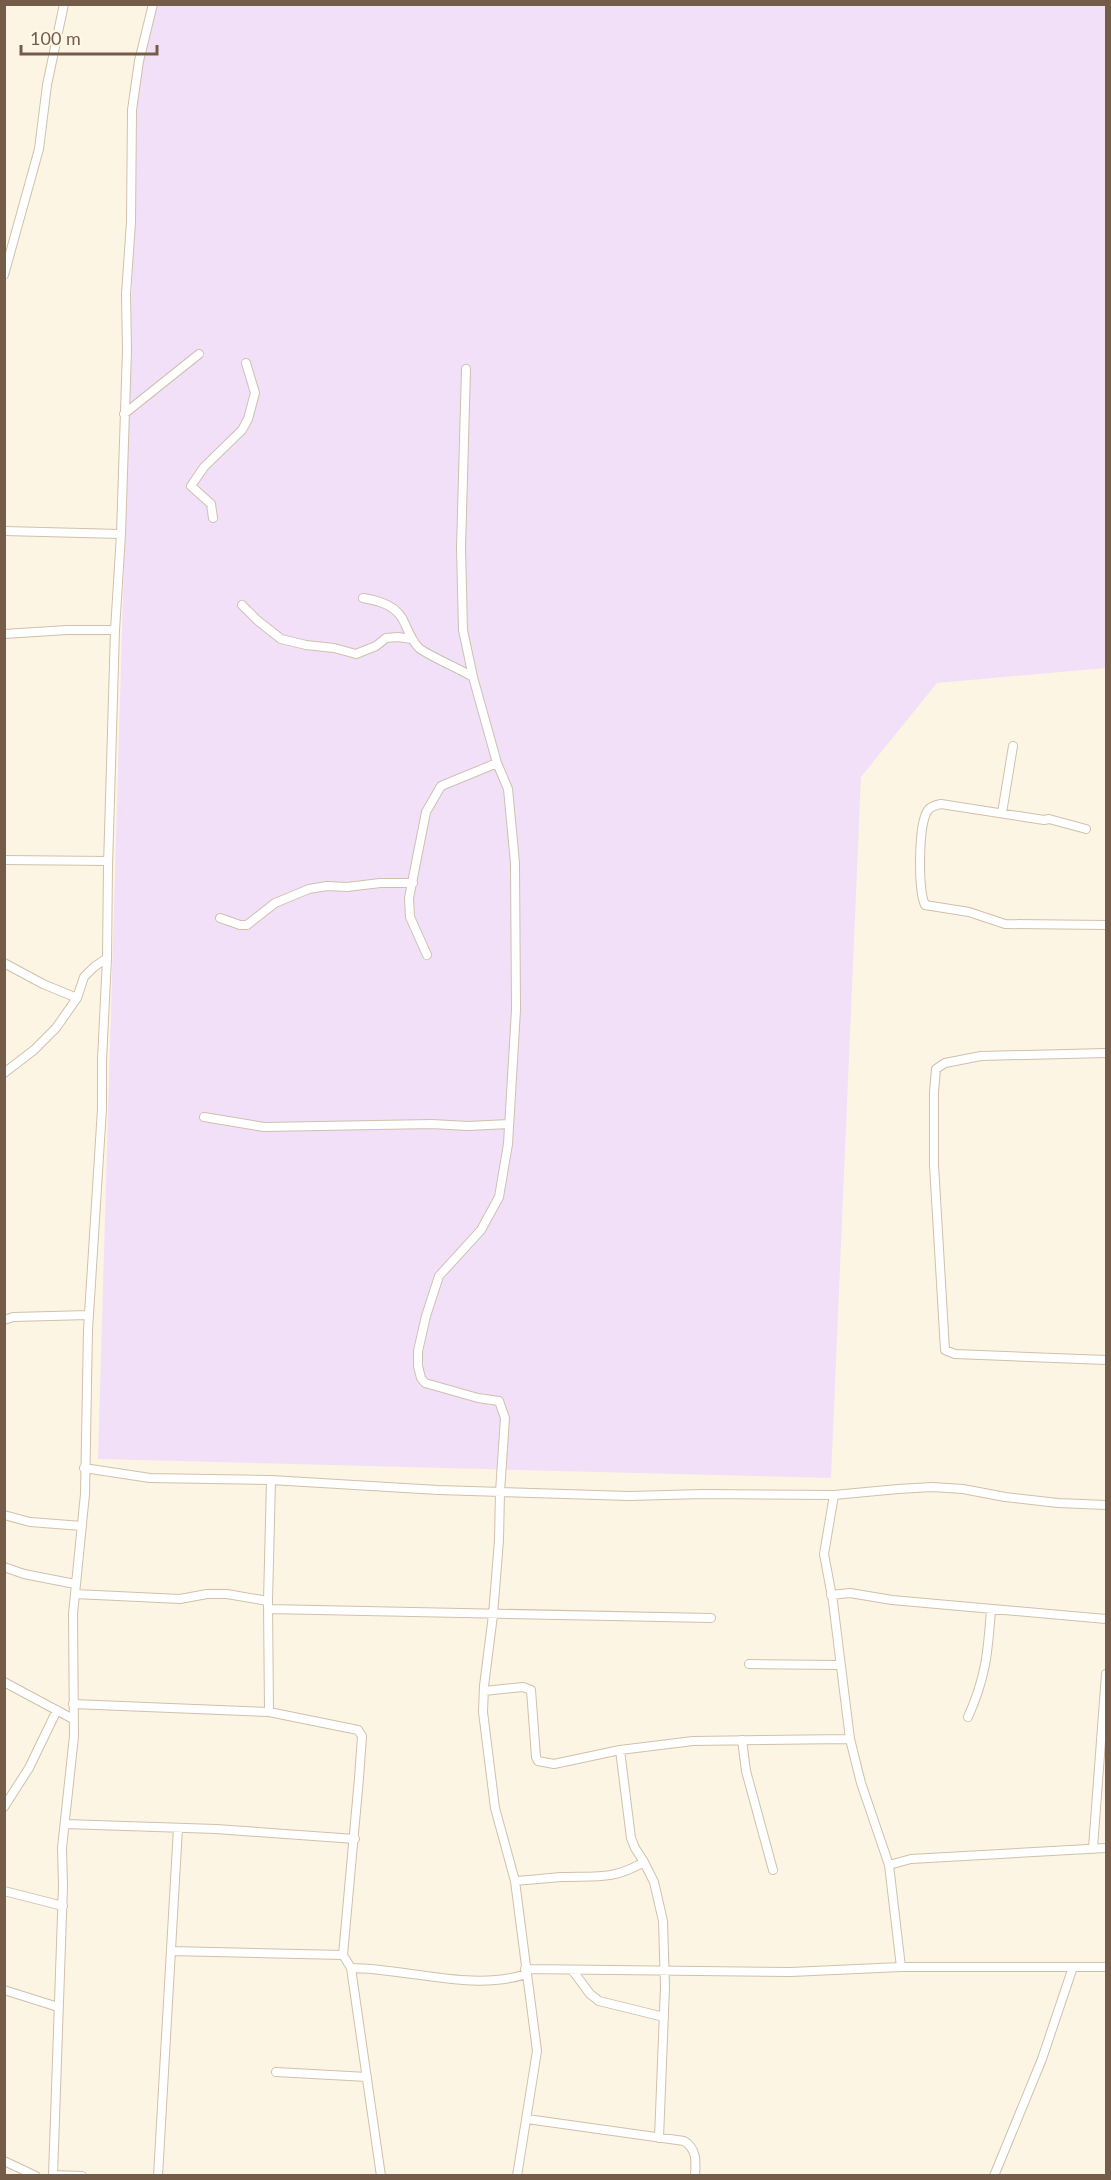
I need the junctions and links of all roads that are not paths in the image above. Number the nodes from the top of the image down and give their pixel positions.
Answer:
1 (64, 4) edge
2 (153, 4) edge
3 (4, 275) edge
4 (199, 354) dead end
5 (246, 363) dead end
6 (466, 369) dead end
7 (124, 414) junction
8 (213, 518) dead end
9 (4, 531) edge
10 (121, 534) junction
11 (363, 598) dead end
12 (242, 605) dead end
13 (115, 630) junction
14 (4, 634) edge
15 (412, 639) junction
16 (473, 677) junction
17 (1013, 746) dead end
18 (497, 763) junction
19 (1002, 813) junction
20 (1086, 828) dead end
21 (4, 860) edge
22 (108, 861) junction
23 (413, 883) junction
24 (220, 918) dead end
25 (1107, 925) edge
26 (428, 954) dead end
27 (107, 958) junction
28 (4, 963) edge
29 (77, 998) junction
30 (1107, 1053) edge
31 (4, 1072) edge
32 (204, 1117) dead end
33 (509, 1124) junction
34 (89, 1316) junction
35 (4, 1320) edge
36 (1107, 1360) edge
37 (84, 1468) junction
38 (271, 1480) junction
39 (500, 1492) junction
40 (834, 1495) junction
41 (1107, 1504) edge
42 (4, 1515) edge
43 (82, 1526) junction
44 (4, 1567) edge
45 (829, 1582) junction
46 (75, 1584) junction
47 (850, 1593) junction
48 (75, 1594) junction
49 (831, 1595) junction
50 (268, 1605) junction
51 (991, 1609) junction
52 (493, 1615) junction
53 (711, 1618) dead end
54 (1107, 1619) edge
55 (749, 1664) dead end
56 (840, 1665) junction
57 (1107, 1674) edge
58 (4, 1682) edge
59 (484, 1691) junction
60 (73, 1704) junction
61 (57, 1710) junction
62 (269, 1712) junction
63 (968, 1718) dead end
64 (73, 1719) junction
65 (850, 1739) junction
66 (742, 1740) junction
67 (620, 1750) junction
68 (4, 1807) edge
69 (65, 1824) junction
70 (178, 1828) junction
71 (355, 1839) junction
72 (1093, 1848) junction
73 (1107, 1848) edge
74 (644, 1863) junction
75 (889, 1865) junction
76 (773, 1870) dead end
77 (515, 1881) junction
78 (4, 1891) edge
79 (63, 1906) junction
80 (171, 1951) junction
81 (344, 1955) junction
82 (901, 1967) junction
83 (1073, 1967) junction
84 (1107, 1967) edge
85 (351, 1968) junction
86 (573, 1971) junction
87 (665, 1971) junction
88 (526, 1972) junction
89 (4, 1990) edge
90 (58, 2007) junction
91 (664, 2017) junction
92 (276, 2072) dead end
93 (367, 2077) junction
94 (527, 2119) junction
95 (659, 2138) junction
96 (4, 2161) edge
97 (36, 2175) edge
98 (53, 2175) edge
99 (82, 2175) edge
100 (158, 2175) edge
101 (381, 2175) edge
102 (517, 2175) edge
103 (695, 2175) edge
104 (994, 2175) edge

1 - 3 street
2 - 7 street
4 - 7 street
5 - 8 street
6 - 16 street
7 - 10 street
9 - 10 street
10 - 13 street
11 - 15 street
12 - 15 street
13 - 14 street
13 - 22 street
15 - 16 street
16 - 18 street
17 - 19 street
18 - 23 street
18 - 33 street
19 - 20 street
19 - 25 street
21 - 22 street
22 - 27 street
23 - 24 street
23 - 26 street
27 - 29 street
27 - 34 street
28 - 29 street
29 - 31 street
30 - 36 street
32 - 33 street
33 - 39 street
34 - 35 street
34 - 37 street
37 - 38 street
37 - 43 street
38 - 39 street
38 - 50 street
39 - 40 street
39 - 52 street
40 - 41 street
40 - 45 street
42 - 43 street
43 - 46 street
44 - 46 street
45 - 47 street
45 - 49 street
46 - 48 street
47 - 49 street
47 - 51 street
48 - 50 street
48 - 60 street
49 - 56 street
50 - 52 street
50 - 62 street
51 - 54 street
51 - 63 street
52 - 53 street
52 - 59 street
55 - 56 street
56 - 65 street
57 - 72 street
58 - 61 street
59 - 67 street
59 - 77 street
60 - 62 street
60 - 64 street
61 - 64 street
61 - 68 street
62 - 71 street
64 - 69 street
65 - 66 street
65 - 75 street
66 - 67 street
66 - 76 street
67 - 74 street
69 - 70 street
69 - 79 street
70 - 71 street
70 - 80 street
71 - 81 street
72 - 73 street
72 - 75 street
74 - 77 street
74 - 87 street
75 - 82 street
77 - 88 street
78 - 79 street
79 - 90 street
80 - 81 street
80 - 100 street
81 - 85 street
82 - 83 street
82 - 87 street
83 - 84 street
83 - 104 street
85 - 88 street
85 - 93 street
86 - 87 street
86 - 88 street
86 - 91 street
87 - 91 street
88 - 94 street
89 - 90 street
90 - 98 street
91 - 95 street
92 - 93 street
93 - 101 street
94 - 95 street
94 - 102 street
95 - 103 street
96 - 97 street
98 - 99 street

